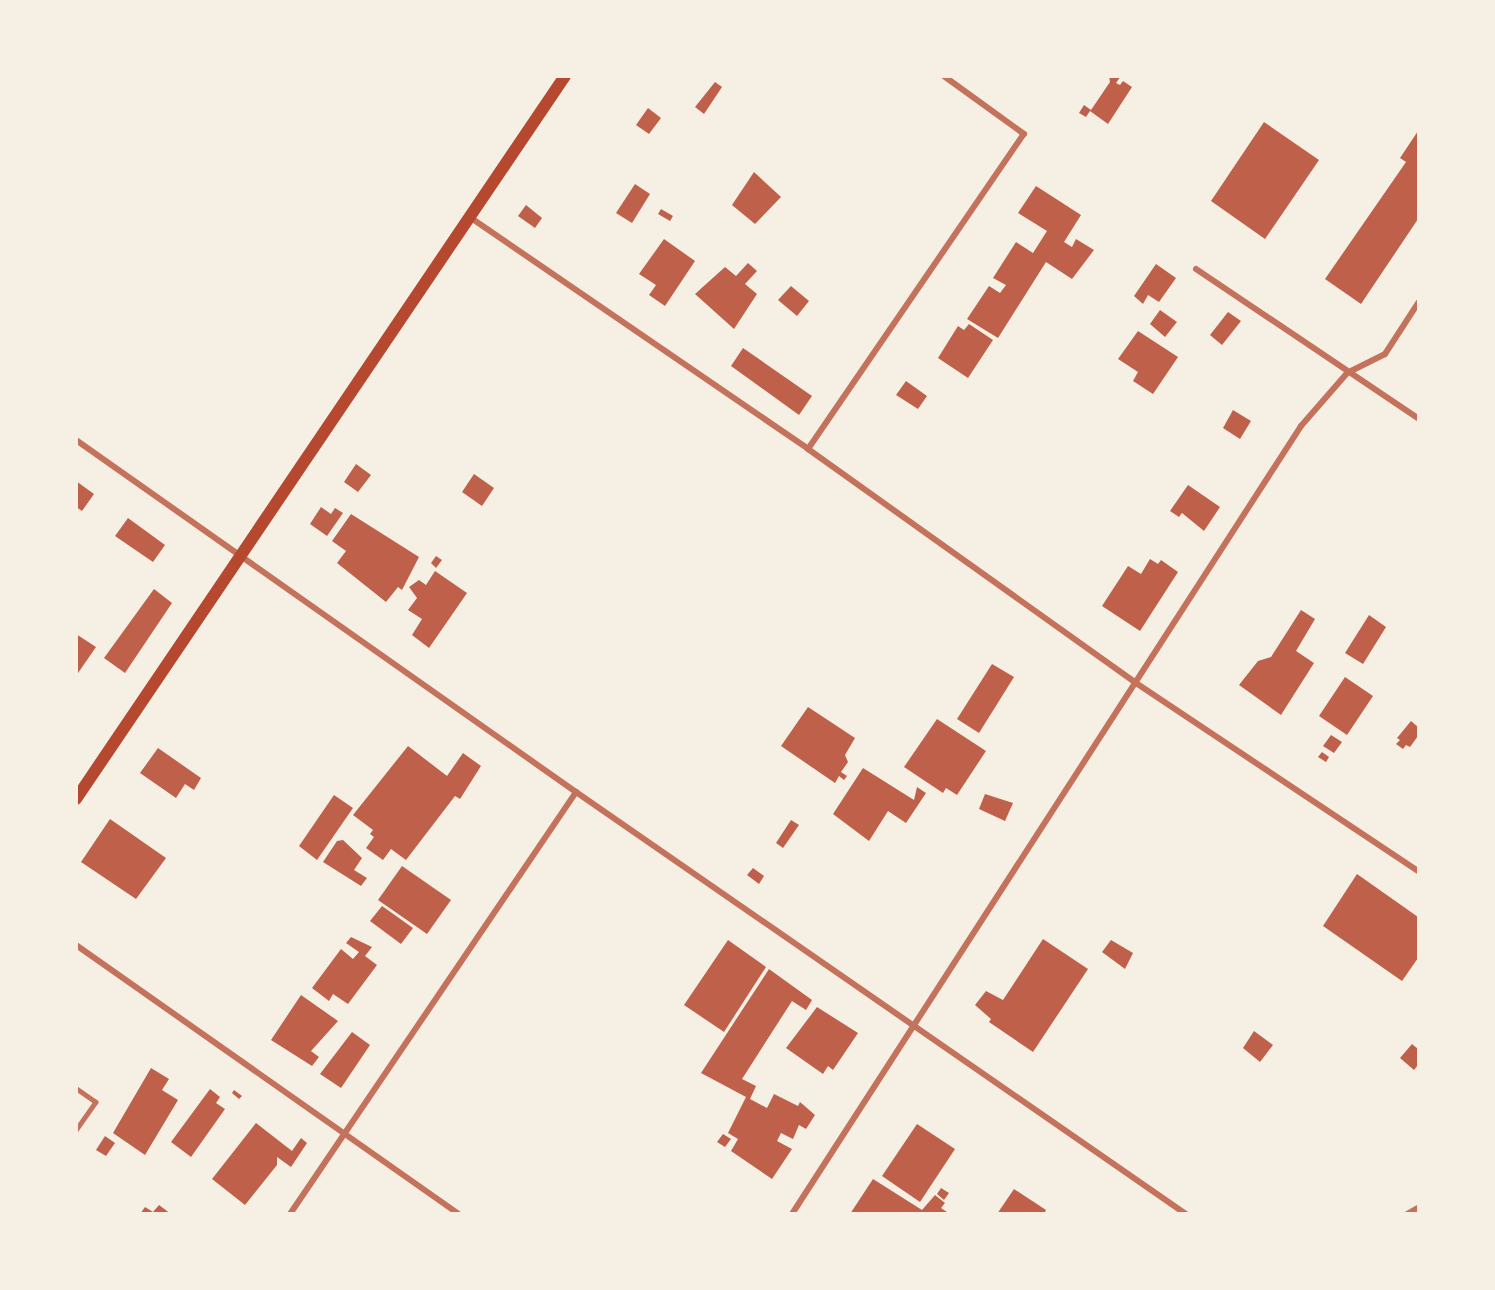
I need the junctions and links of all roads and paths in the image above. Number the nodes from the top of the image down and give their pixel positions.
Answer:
1 (565, 76) edge
2 (944, 76) edge
3 (471, 218) junction
4 (1196, 269) dead end
5 (1419, 303) edge
6 (1347, 373) junction
7 (1419, 418) edge
8 (76, 440) edge
9 (808, 448) junction
10 (241, 554) junction
11 (1136, 683) junction
12 (576, 792) junction
13 (76, 799) edge
14 (1419, 871) edge
15 (76, 945) edge
16 (915, 1025) junction
17 (76, 1088) edge
18 (76, 1131) edge
19 (344, 1132) junction
20 (1419, 1208) edge
21 (290, 1214) edge
22 (459, 1214) edge
23 (792, 1214) edge
24 (1186, 1214) edge
25 (1407, 1214) edge

1 - 3 main road
2 - 9 street
3 - 9 street
3 - 10 main road
4 - 6 street
5 - 6 street
6 - 7 street
6 - 11 street
8 - 10 street
9 - 11 street
10 - 12 street
10 - 13 main road
11 - 14 street
11 - 16 street
12 - 16 street
12 - 19 street
15 - 19 street
16 - 23 street
16 - 24 street
17 - 18 lane
19 - 21 street
19 - 22 street
20 - 25 street

